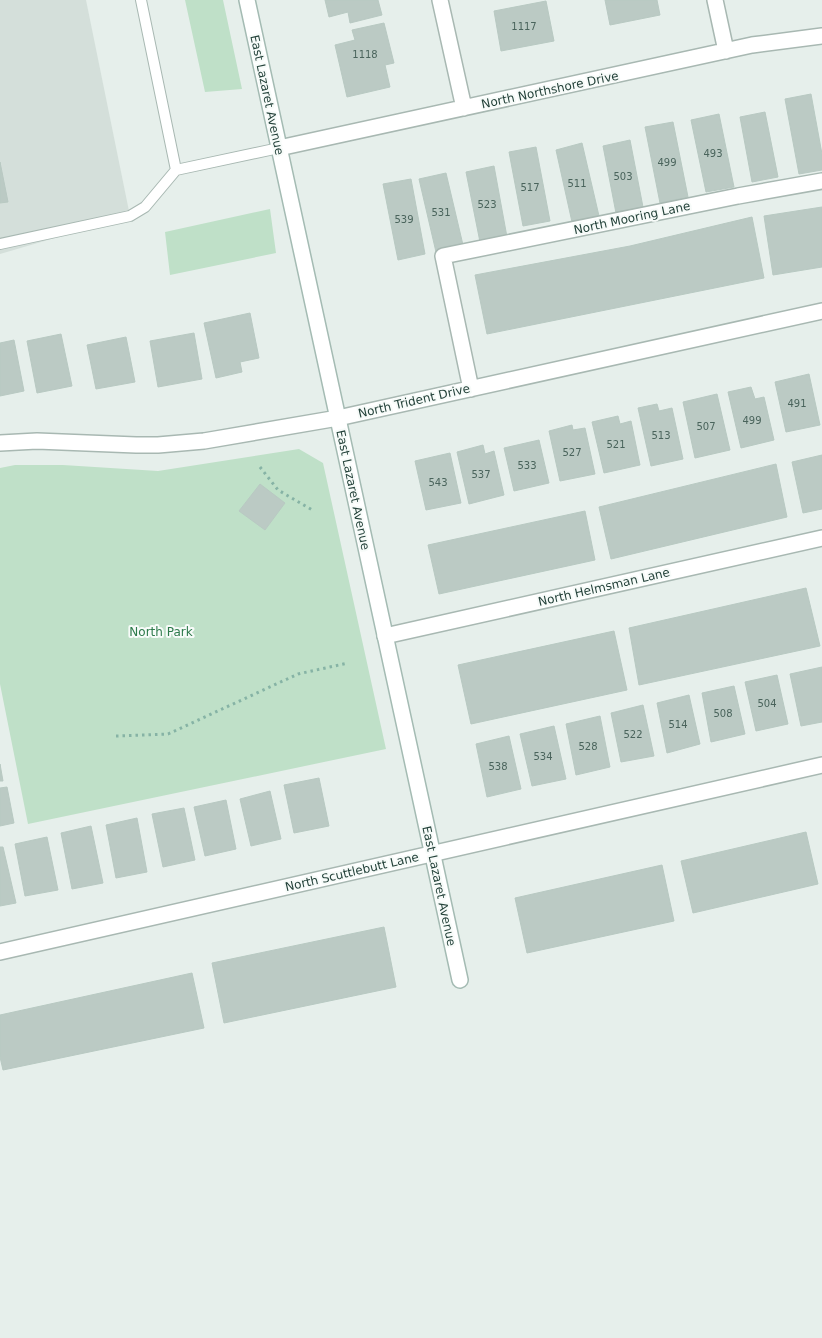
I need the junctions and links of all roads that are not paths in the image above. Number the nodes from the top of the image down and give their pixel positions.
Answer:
1 (141, 0) edge
2 (247, 0) edge
3 (440, 0) edge
4 (715, 0) edge
5 (822, 36) edge
6 (726, 51) junction
7 (464, 108) junction
8 (279, 148) junction
9 (176, 170) junction
10 (822, 181) edge
11 (0, 244) edge
12 (822, 311) edge
13 (471, 389) junction
14 (338, 418) junction
15 (0, 443) edge
16 (822, 538) edge
17 (385, 636) junction
18 (822, 765) edge
19 (432, 854) junction
20 (0, 952) edge
21 (460, 980) dead end

1 - 9 lane
2 - 8 street, East Lazaret Avenue
3 - 7 street
4 - 6 street
5 - 6 street, North Northshore Drive
6 - 7 street, North Northshore Drive
7 - 8 street, North Northshore Drive
8 - 9 lane
8 - 14 street, East Lazaret Avenue
9 - 11 lane
10 - 13 street, North Mooring Lane
12 - 13 street, North Trident Drive
13 - 14 street, North Trident Drive
14 - 15 street, North Trident Drive
14 - 17 street, East Lazaret Avenue
16 - 17 street, North Helmsman Lane
17 - 19 street, East Lazaret Avenue
18 - 19 street, North Scuttlebutt Lane
19 - 20 street, North Scuttlebutt Lane
19 - 21 street, East Lazaret Avenue

